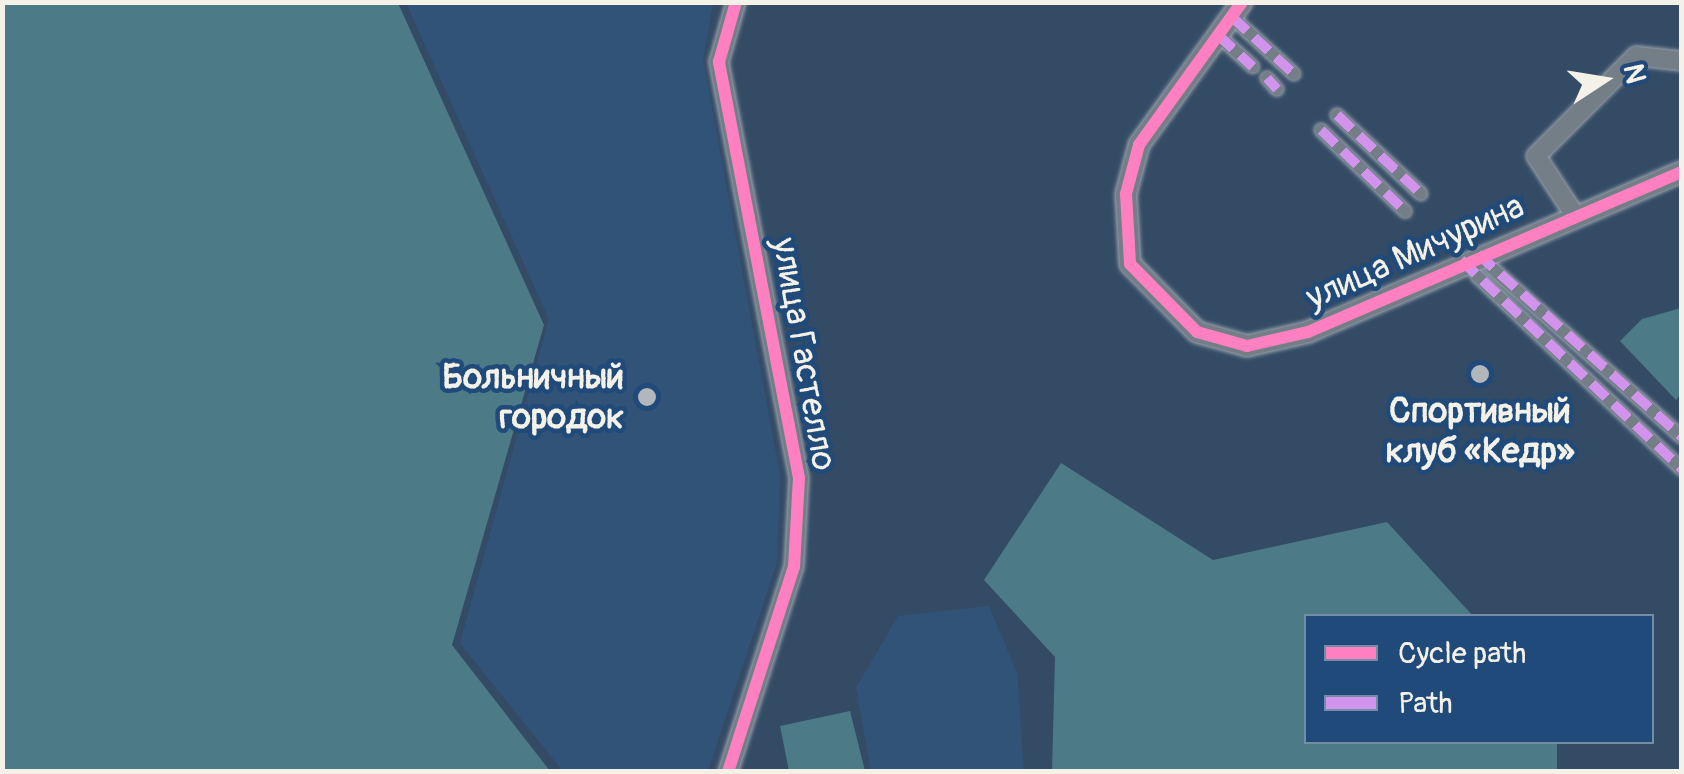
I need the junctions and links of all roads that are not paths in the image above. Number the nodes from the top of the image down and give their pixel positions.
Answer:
1 (736, 2) edge
2 (1237, 10) edge
3 (1218, 36) junction
4 (1682, 61) edge
5 (1254, 67) dead end
6 (1294, 74) dead end
7 (1266, 78) dead end
8 (1277, 89) dead end
9 (1338, 115) dead end
10 (1321, 130) dead end
11 (1682, 172) edge
12 (1421, 194) dead end
13 (1405, 211) dead end
14 (1574, 214) junction
15 (1492, 268) dead end
16 (1477, 276) dead end
17 (1682, 437) edge
18 (1682, 469) edge
19 (728, 772) edge

1 - 19 street, улица Гастелло
2 - 3 street, улица Мичурина
2 - 6 street
3 - 5 street
3 - 14 street, улица Мичурина
4 - 14 street
7 - 8 street
9 - 12 street
10 - 13 street
11 - 14 street, улица Мичурина
15 - 17 street
16 - 18 street

